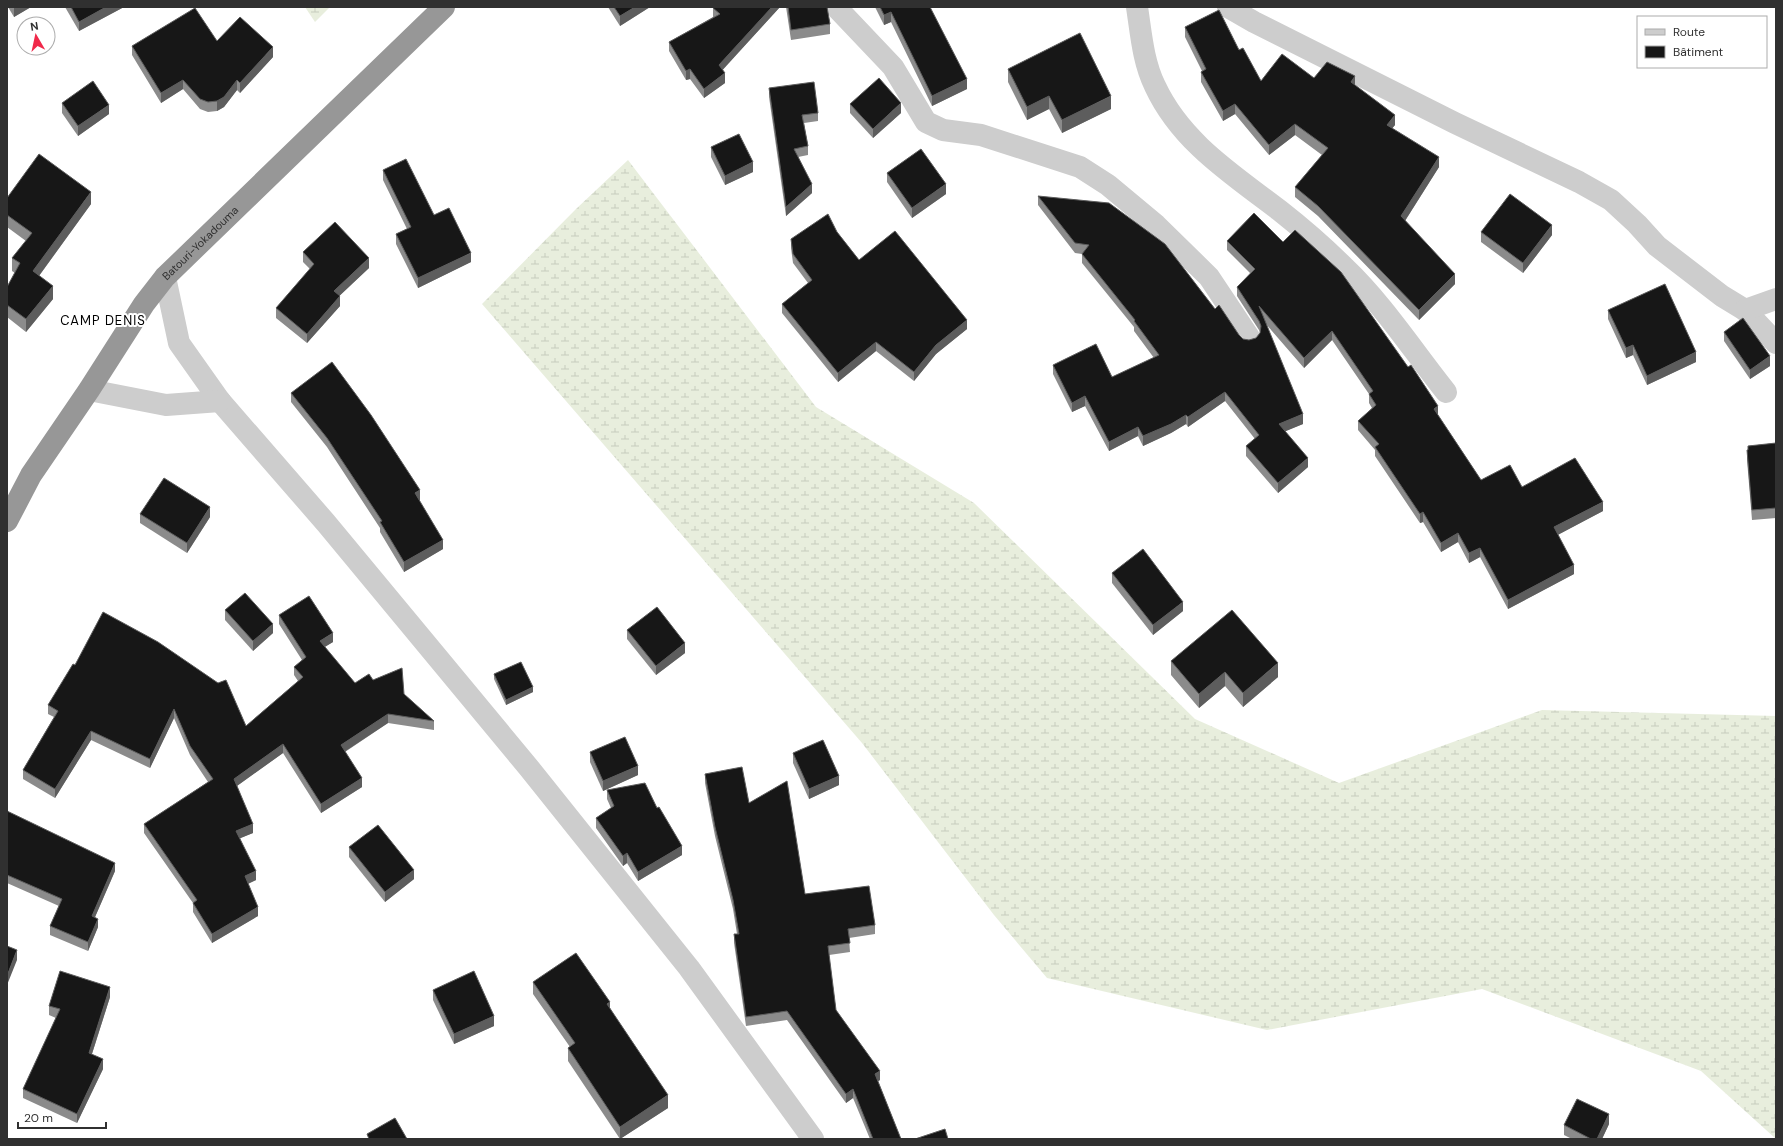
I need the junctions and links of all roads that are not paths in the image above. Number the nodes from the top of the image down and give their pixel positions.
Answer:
1 (444, 7) edge
2 (836, 7) edge
3 (1137, 7) edge
4 (1228, 7) edge
5 (166, 277) junction
6 (1776, 299) edge
7 (1745, 310) junction
8 (1249, 337) dead end
9 (1776, 343) edge
10 (89, 390) junction
11 (1446, 392) dead end
12 (220, 401) junction
13 (7, 520) edge
14 (813, 1139) edge

1 - 5 highway, Batouri-Yokadouma
2 - 8 street
3 - 11 street
4 - 7 street
5 - 10 highway, Batouri-Yokadouma
5 - 12 street
6 - 7 street
7 - 9 street
10 - 12 street
10 - 13 highway, Batouri-Yokadouma
12 - 14 street

